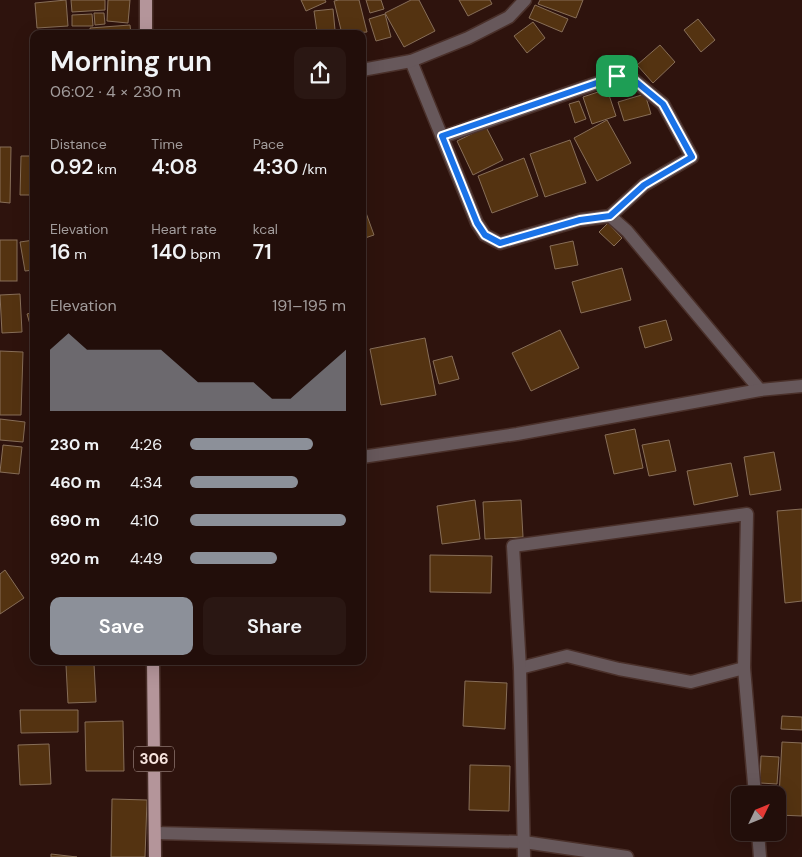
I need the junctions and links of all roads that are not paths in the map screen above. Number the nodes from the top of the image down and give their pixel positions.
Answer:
1 (146, 0) edge
2 (525, 0) edge
3 (146, 30) edge
4 (411, 61) junction
5 (366, 69) edge
6 (442, 136) junction
7 (610, 216) junction
8 (802, 386) edge
9 (760, 390) junction
10 (366, 456) edge
11 (153, 665) edge
12 (520, 668) junction
13 (744, 668) junction
14 (754, 786) edge
15 (155, 833) junction
16 (759, 841) edge
17 (524, 842) junction
18 (155, 857) edge
19 (524, 857) edge
20 (627, 857) edge
21 (750, 857) edge
22 (760, 857) edge
23 (766, 857) edge

1 - 3 main road
2 - 4 street
4 - 5 street
4 - 6 street
6 - 7 street
6 - 7 street
7 - 9 street
8 - 9 street
9 - 10 street
11 - 15 main road, 306
12 - 13 street
12 - 13 street
12 - 17 street
13 - 14 street
15 - 17 street
15 - 18 main road, 306
16 - 22 street
17 - 19 street
17 - 20 street
21 - 22 street
22 - 23 street

